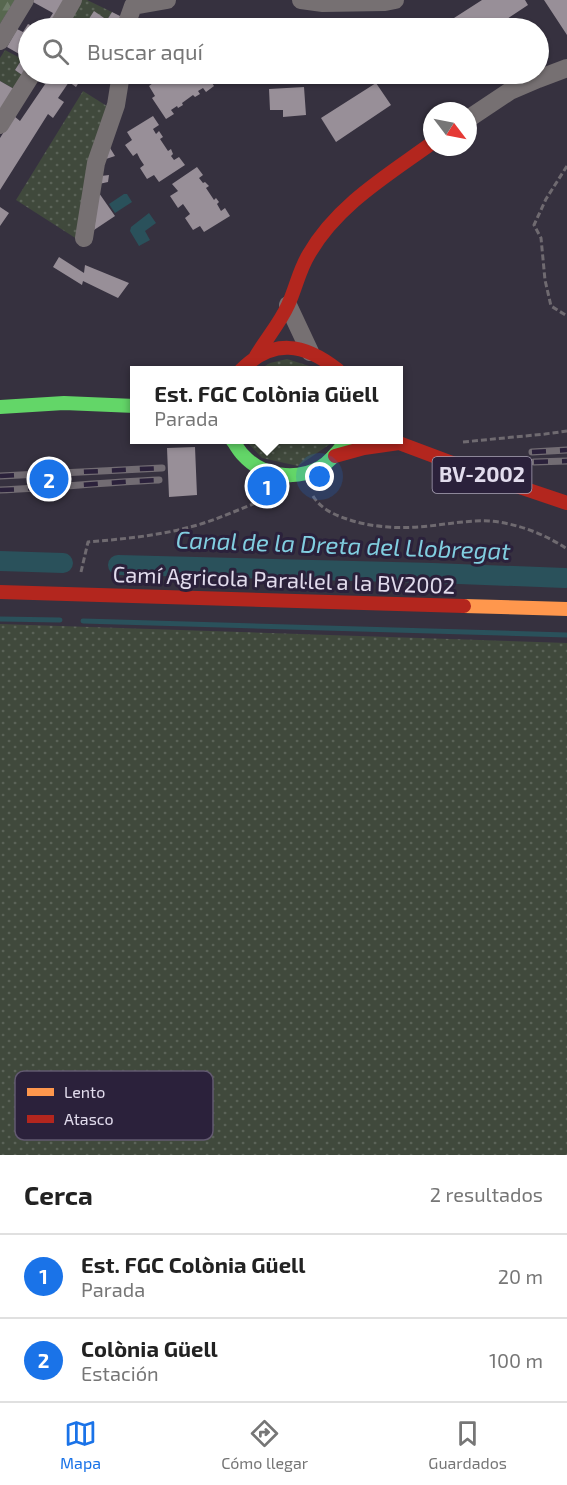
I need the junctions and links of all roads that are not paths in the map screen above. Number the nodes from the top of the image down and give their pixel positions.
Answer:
1 (25, 0) edge
2 (73, 0) edge
3 (167, 0) edge
4 (301, 0) edge
5 (395, 0) edge
6 (63, 18) edge
7 (129, 18) edge
8 (0, 41) edge
9 (567, 68) edge
10 (549, 74) edge
11 (26, 84) edge
12 (119, 84) edge
13 (526, 84) edge
14 (477, 112) edge
15 (0, 125) edge
16 (423, 150) edge
17 (84, 238) dead end
18 (288, 305) junction
19 (310, 352) junction
20 (256, 356) junction
21 (244, 366) edge
22 (333, 366) edge
23 (117, 406) junction
24 (130, 406) edge
25 (0, 407) edge
26 (40, 418) dead end
27 (403, 443) edge
28 (234, 444) edge
29 (344, 444) edge
30 (383, 444) edge
31 (335, 456) junction
32 (567, 503) edge
33 (0, 592) edge
34 (567, 609) edge

1 - 8 street
2 - 6 street
3 - 7 street
4 - 5 street
9 - 10 street
11 - 15 street
12 - 17 street
13 - 14 street
16 - 18 street
18 - 19 street
18 - 20 street
19 - 20 street
19 - 22 street
20 - 21 street
23 - 24 street
23 - 25 street
23 - 26 street
27 - 32 street, BV-2002
28 - 31 street, BV-2002
29 - 31 street, BV-2002
30 - 31 street, BV-2002
33 - 34 street, Camí Agricola Paral·lel a la BV2002

